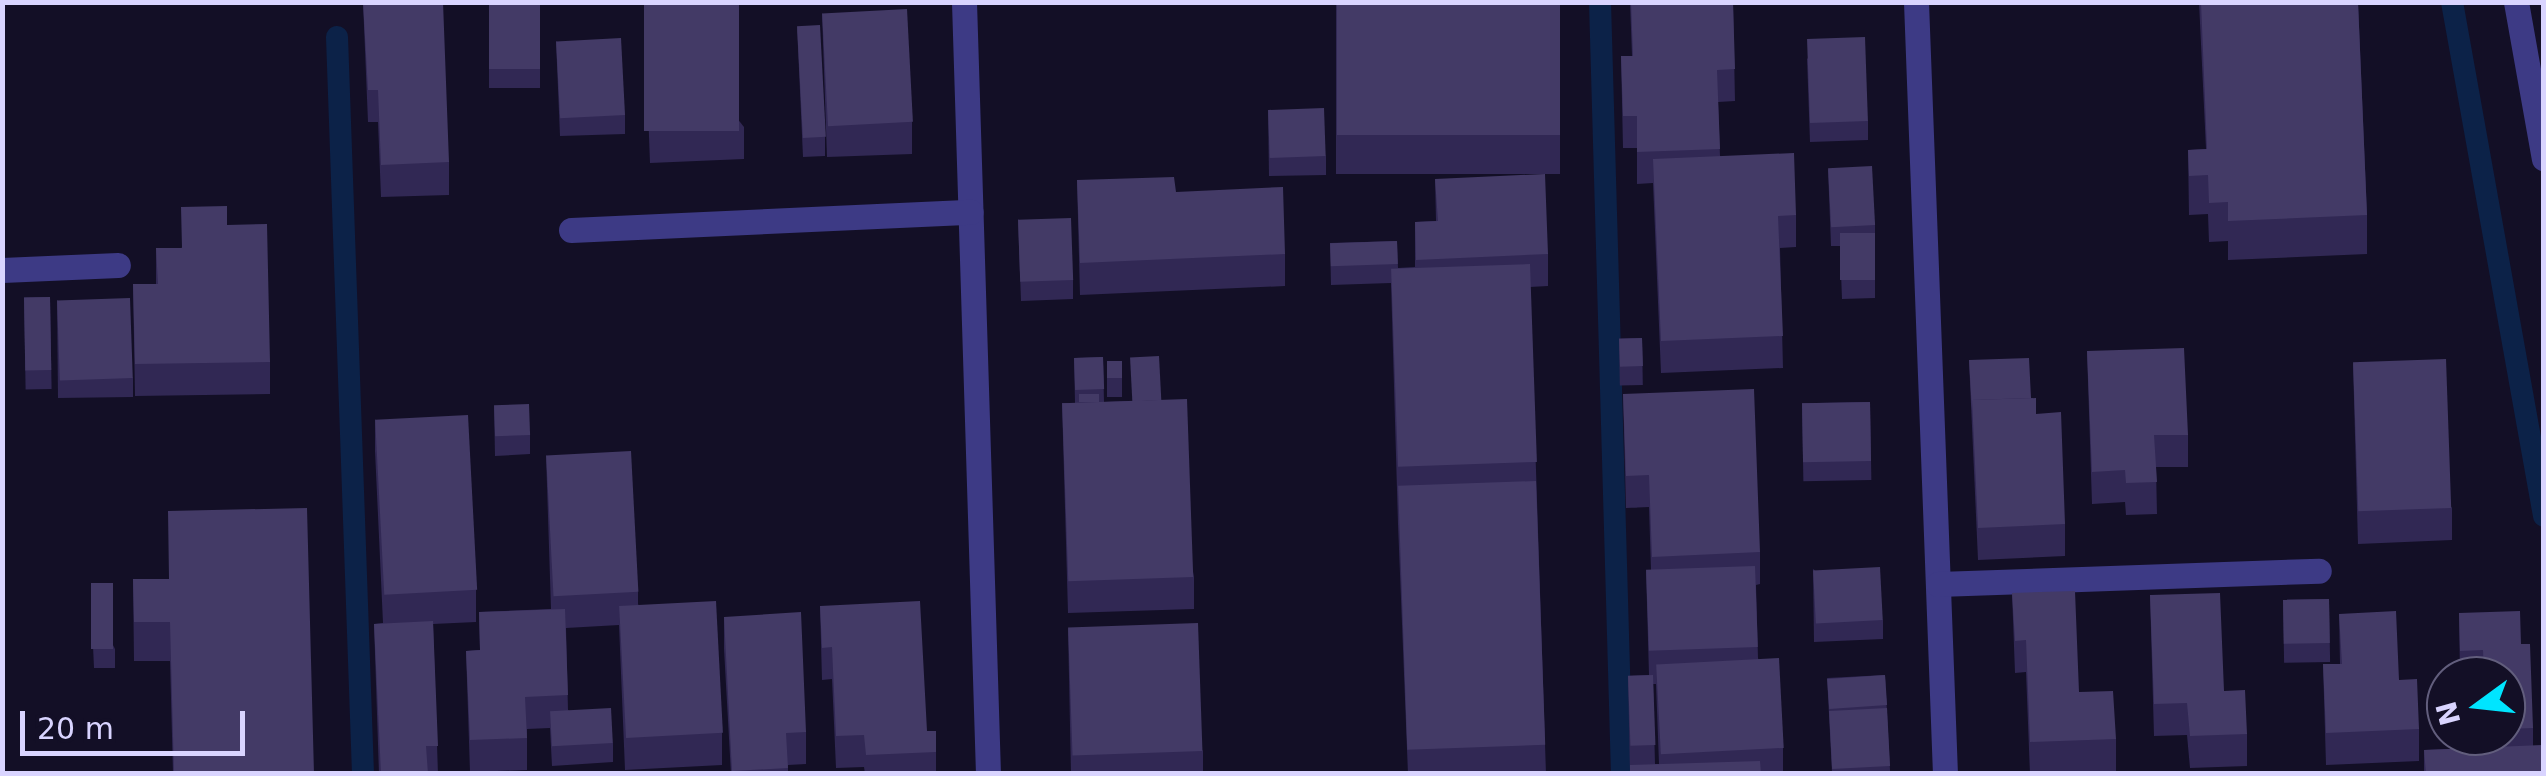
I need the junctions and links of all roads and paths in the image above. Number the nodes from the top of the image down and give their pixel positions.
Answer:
1 (964, 2) edge
2 (1916, 2) edge
3 (2516, 2) edge
4 (2538, 95) edge
5 (2544, 159) edge
6 (971, 212) junction
7 (571, 230) dead end
8 (118, 265) dead end
9 (2, 270) edge
10 (2319, 572) dead end
11 (1938, 584) junction
12 (988, 774) edge
13 (1945, 774) edge

1 - 6 street
2 - 11 street
3 - 4 street
4 - 5 street
6 - 7 street
6 - 12 street
8 - 9 street
10 - 11 street
11 - 13 street

